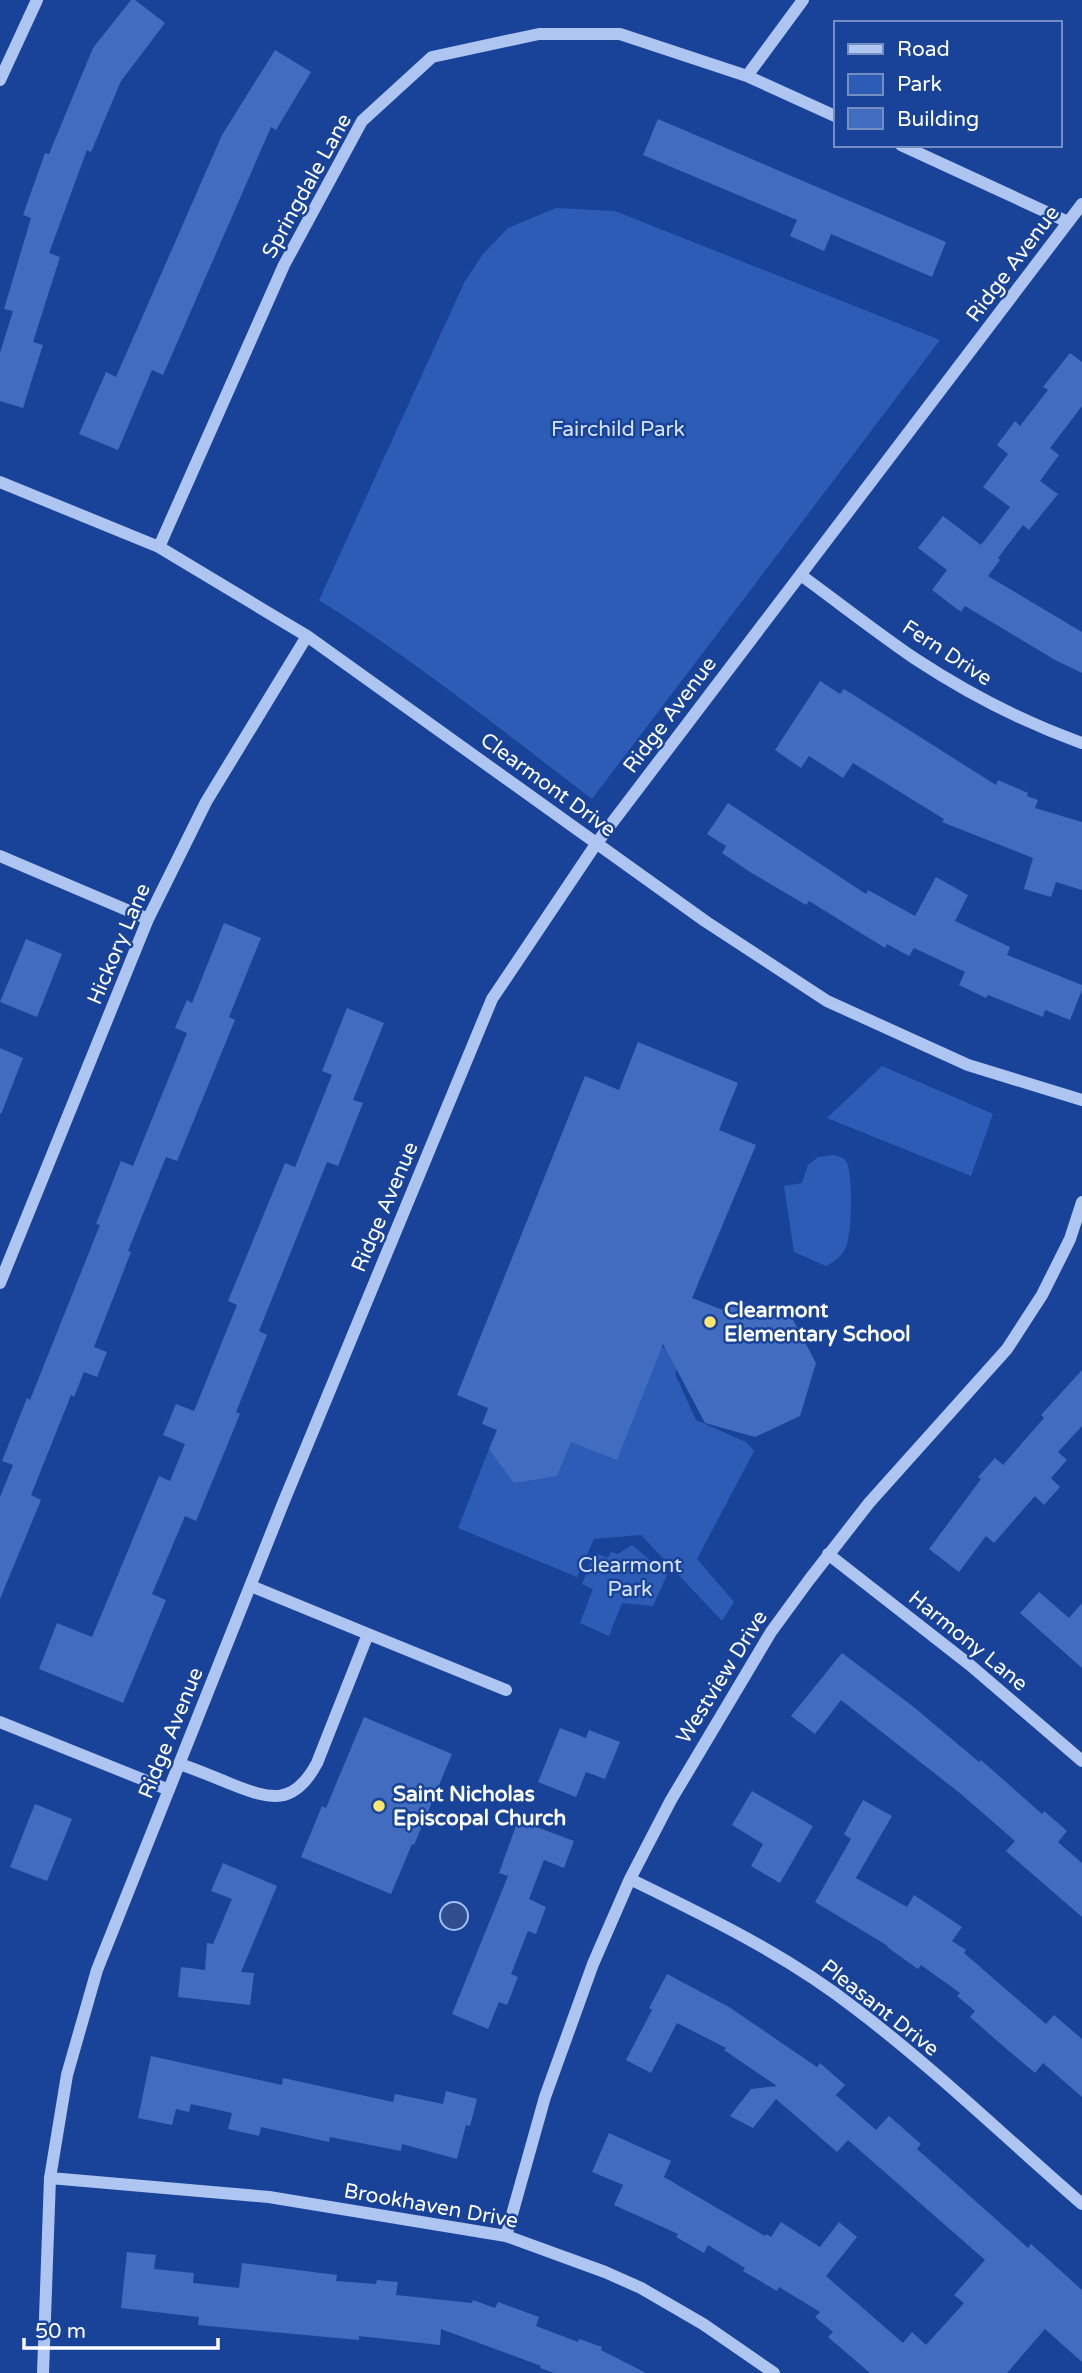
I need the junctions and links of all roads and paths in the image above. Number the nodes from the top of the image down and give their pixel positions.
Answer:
1 (37, 0) edge
2 (803, 0) edge
3 (747, 76) junction
4 (0, 80) edge
5 (834, 116) edge
6 (905, 147) edge
7 (1082, 204) edge
8 (1069, 222) junction
9 (0, 482) edge
10 (159, 547) junction
11 (802, 576) junction
12 (307, 636) junction
13 (1082, 743) edge
14 (596, 844) junction
15 (0, 856) edge
16 (148, 919) junction
17 (1082, 1100) edge
18 (1082, 1202) edge
19 (0, 1283) edge
20 (828, 1554) junction
21 (250, 1586) junction
22 (368, 1634) junction
23 (506, 1690) dead end
24 (0, 1722) edge
25 (1082, 1760) edge
26 (180, 1764) junction
27 (169, 1790) junction
28 (630, 1879) junction
29 (50, 2178) junction
30 (1082, 2204) edge
31 (506, 2236) junction
32 (43, 2373) edge
33 (774, 2373) edge

1 - 4 street
2 - 3 street
3 - 5 street, Springdale Lane
3 - 10 street, Springdale Lane
6 - 8 street
7 - 8 street, Ridge Avenue
8 - 11 street, Ridge Avenue
9 - 10 street, Clearmont Drive
10 - 12 street, Clearmont Drive
11 - 13 street, Fern Drive
11 - 14 street, Ridge Avenue
12 - 14 street, Clearmont Drive
12 - 16 street, Hickory Lane
14 - 17 street, Clearmont Drive
14 - 21 street, Ridge Avenue
15 - 16 street
16 - 19 street, Hickory Lane
18 - 20 street, Westview Drive
20 - 25 street, Harmony Lane
20 - 28 street, Westview Drive
21 - 22 street
21 - 26 street, Ridge Avenue
22 - 23 street
22 - 26 street
24 - 27 street
26 - 27 street, Ridge Avenue
27 - 29 street, Ridge Avenue
28 - 30 street, Pleasant Drive
28 - 31 street, Westview Drive
29 - 31 street, Brookhaven Drive
29 - 32 street, Ridge Avenue
31 - 33 street, Brookhaven Drive

